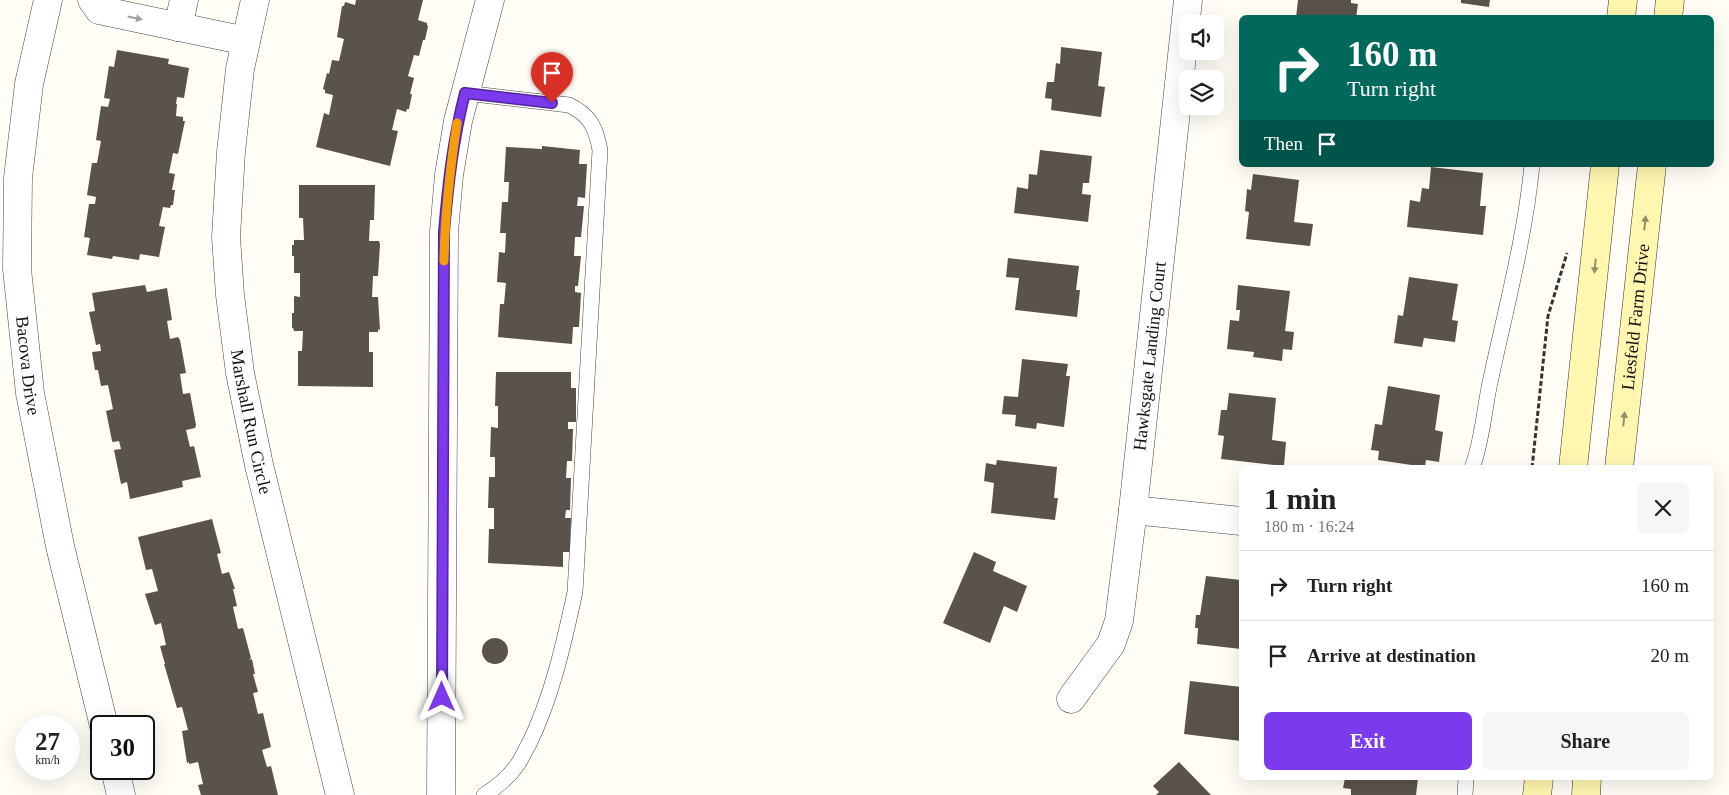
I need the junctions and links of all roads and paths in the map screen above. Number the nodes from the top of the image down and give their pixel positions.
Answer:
1 (48, 0) edge
2 (92, 0) edge
3 (184, 0) edge
4 (490, 0) edge
5 (1188, 0) edge
6 (1623, 0) edge
7 (1670, 0) edge
8 (248, 1) edge
9 (1622, 15) edge
10 (1668, 15) edge
11 (178, 27) junction
12 (246, 40) junction
13 (465, 93) junction
14 (1532, 167) edge
15 (1606, 167) edge
16 (1652, 167) edge
17 (1570, 244) dead end
18 (1473, 465) edge
19 (1532, 465) edge
20 (1573, 465) edge
21 (1619, 465) edge
22 (1133, 510) junction
23 (1239, 521) edge
24 (1071, 699) dead end
25 (101, 715) edge
26 (118, 780) edge
27 (1466, 780) edge
28 (1539, 780) edge
29 (1587, 780) edge
30 (122, 795) edge
31 (340, 795) edge
32 (442, 795) edge
33 (484, 795) edge
34 (1465, 795) edge
35 (1537, 795) edge
36 (1586, 795) edge

1 - 25 street, Bacova Drive
2 -> 11 street
3 - 11 street
4 - 13 street
5 - 22 street, Hawksgate Landing Court
6 - 9 street
7 - 10 street
8 - 12 street, Marshall Run Circle
11 - 12 street
12 - 31 street, Marshall Run Circle
13 - 32 street
13 - 33 lane
14 - 18 lane
15 -> 20 street
21 -> 16 street, Liesfeld Farm Drive
17 - 19 path
22 - 23 street
22 - 24 street, Hawksgate Landing Court
26 - 30 street
27 - 34 lane
28 - 35 street
29 - 36 street

